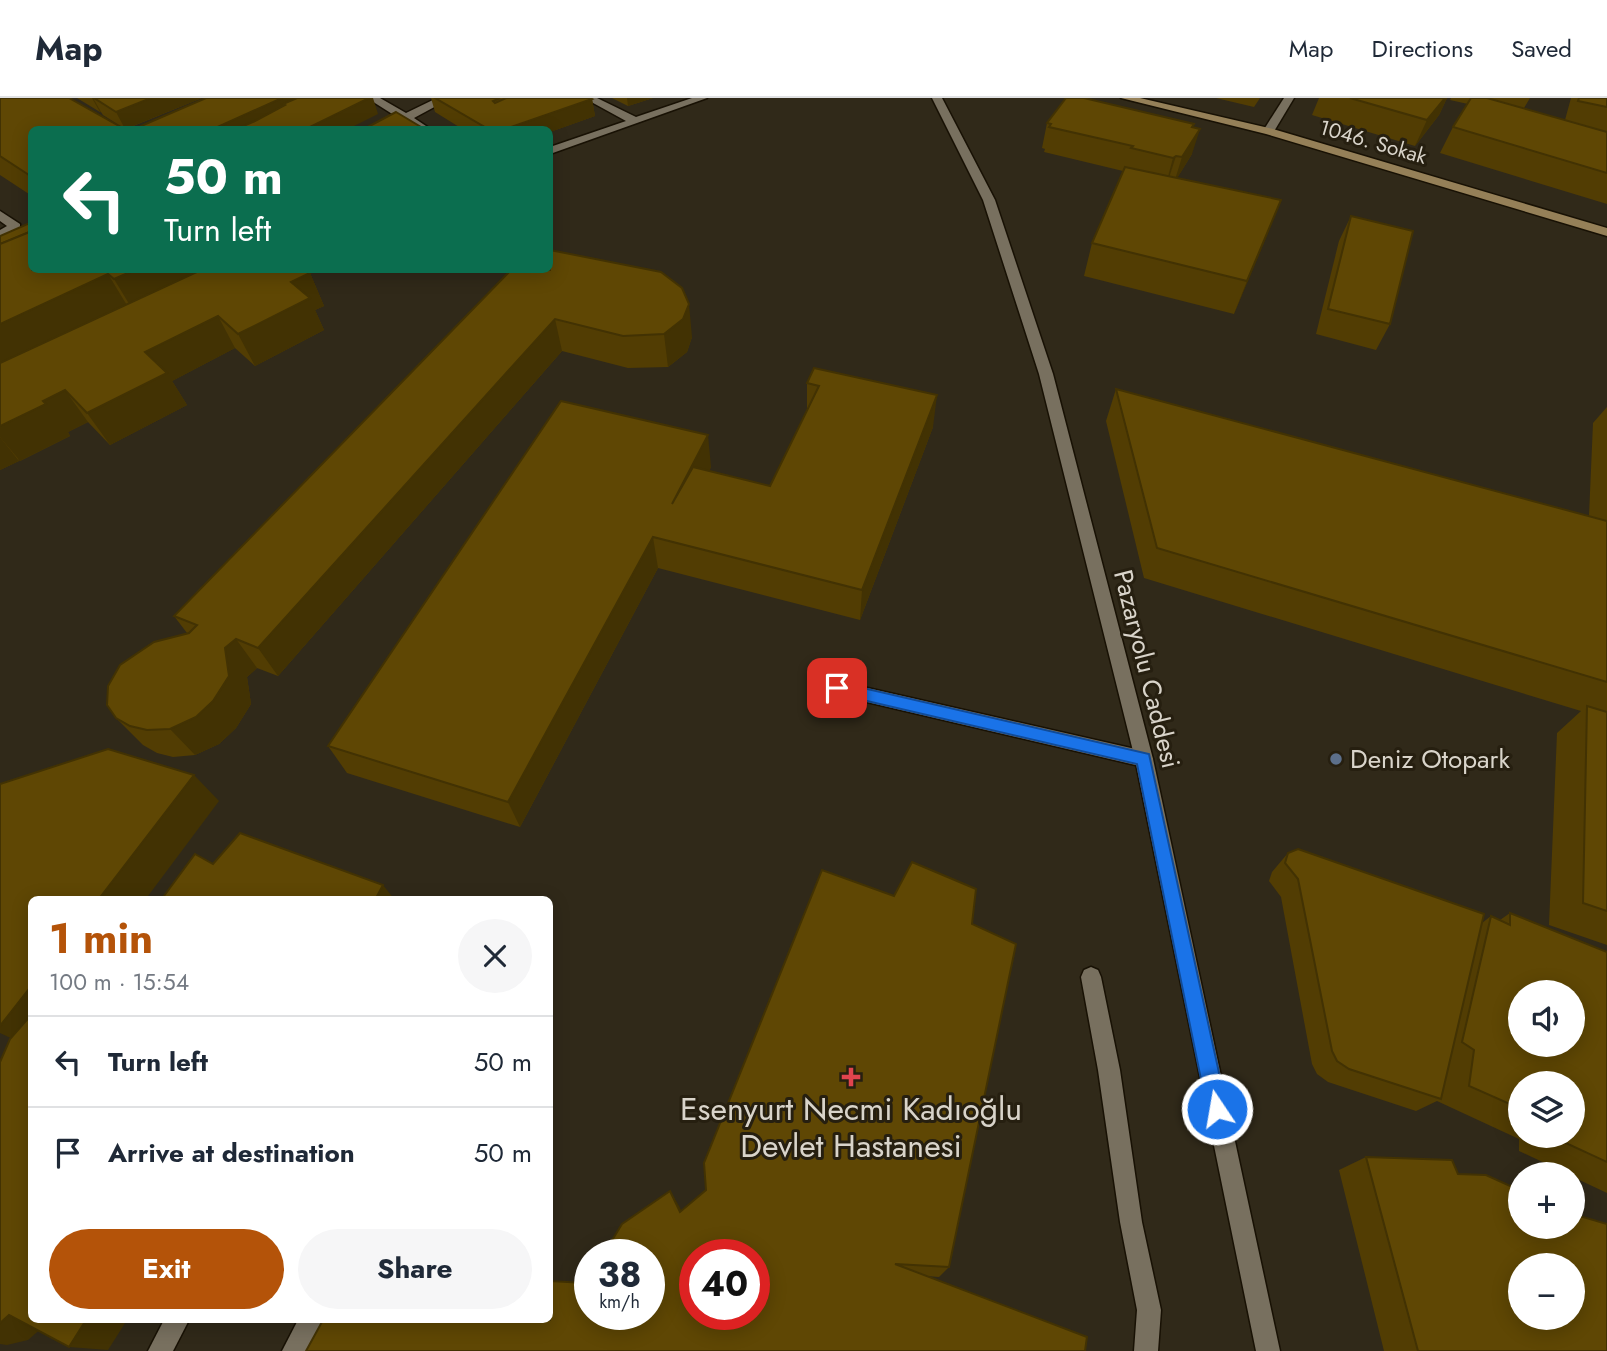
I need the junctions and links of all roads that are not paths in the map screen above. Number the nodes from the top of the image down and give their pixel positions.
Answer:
1 (372, 98) edge
2 (446, 98) edge
3 (589, 98) edge
4 (702, 98) edge
5 (937, 98) edge
6 (1126, 98) edge
7 (1289, 98) edge
8 (406, 117) junction
9 (634, 121) junction
10 (387, 126) edge
11 (421, 126) edge
12 (1269, 131) junction
13 (553, 150) edge
14 (0, 215) edge
15 (1607, 232) edge
16 (0, 234) edge
17 (837, 688) dead end
18 (1144, 759) junction
19 (1091, 977) dead end
20 (175, 1323) edge
21 (309, 1323) edge
22 (160, 1351) edge
23 (293, 1351) edge
24 (1146, 1351) edge
25 (1268, 1351) edge

1 - 8 street
2 - 8 street
3 - 9 street
4 - 9 street
5 - 18 street, Pazaryolu Caddesi
6 - 12 main road, 1046. Sokak
7 - 12 street
8 - 10 street
8 - 11 street
9 - 13 street
12 - 15 main road, 1046. Sokak
14 - 16 street
17 - 18 street
18 - 25 street, Pazaryolu Caddesi
19 - 24 street
20 - 22 street
21 - 23 street

